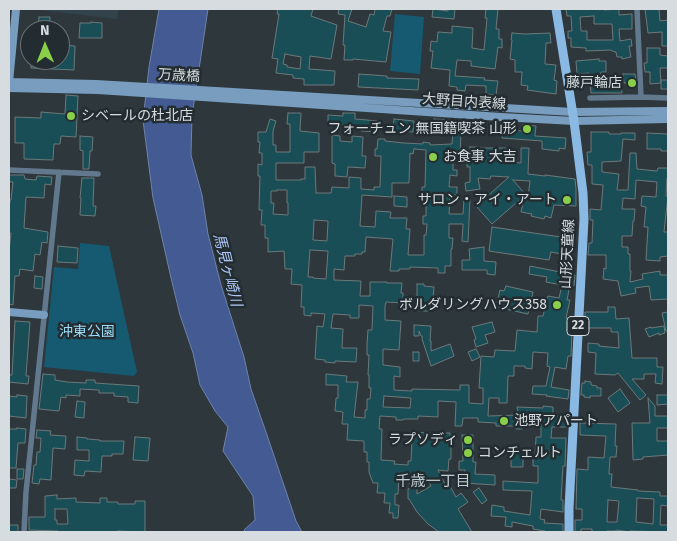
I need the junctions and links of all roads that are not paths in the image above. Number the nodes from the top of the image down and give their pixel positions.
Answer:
1 (16, 9) edge
2 (556, 9) edge
3 (637, 9) edge
4 (9, 82) edge
5 (97, 87) junction
6 (9, 88) edge
7 (260, 96) joint
8 (641, 97) junction
9 (590, 98) dead end
10 (668, 98) edge
11 (668, 111) edge
12 (574, 116) junction
13 (668, 119) edge
14 (9, 170) edge
15 (59, 172) junction
16 (98, 174) dead end
17 (9, 312) edge
18 (44, 315) junction
19 (24, 532) edge
20 (569, 532) edge

1 - 4 main road
2 - 12 main road, 山形天童線 / 22
3 - 8 street
4 - 5 main road
5 - 6 main road
5 - 7 main road, 万歳橋
7 - 12 main road, 大野目内表線
8 - 9 street
8 - 10 street
11 - 12 main road, 大野目内表線
12 - 13 main road, 大野目内表線
12 - 20 main road, 山形天童線 / 22
14 - 15 street
15 - 16 street
15 - 18 street
17 - 18 main road
18 - 19 street

